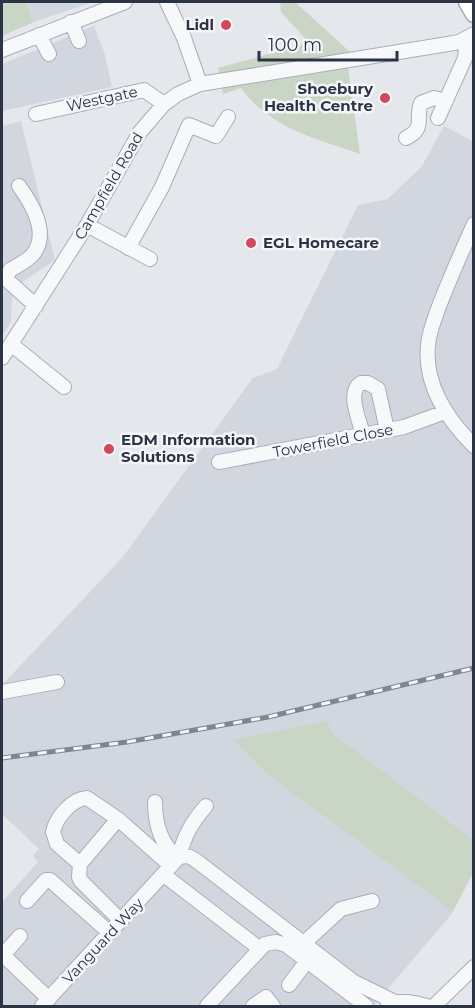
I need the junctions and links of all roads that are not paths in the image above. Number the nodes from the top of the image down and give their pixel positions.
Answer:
1 (125, 2) edge
2 (167, 2) edge
3 (467, 2) edge
4 (474, 14) edge
5 (70, 22) junction
6 (39, 35) junction
7 (470, 36) edge
8 (79, 41) dead end
9 (2, 50) edge
10 (48, 54) dead end
11 (200, 84) junction
12 (446, 101) junction
13 (164, 104) junction
14 (36, 114) dead end
15 (228, 117) dead end
16 (438, 118) dead end
17 (406, 138) dead end
18 (19, 186) dead end
19 (474, 224) edge
20 (87, 225) junction
21 (470, 241) edge
22 (128, 248) junction
23 (150, 259) dead end
24 (4, 284) edge
25 (36, 306) junction
26 (11, 344) junction
27 (2, 358) edge
28 (64, 387) dead end
29 (445, 412) junction
30 (387, 430) junction
31 (363, 435) junction
32 (474, 446) edge
33 (219, 462) dead end
34 (57, 682) dead end
35 (2, 692) edge
36 (155, 802) dead end
37 (206, 806) dead end
38 (118, 819) junction
39 (80, 864) junction
40 (171, 866) junction
41 (372, 901) dead end
42 (27, 902) dead end
43 (121, 921) junction
44 (110, 933) junction
45 (20, 936) dead end
46 (260, 949) junction
47 (304, 951) junction
48 (2, 956) edge
49 (474, 967) edge
50 (289, 986) dead end
51 (46, 1003) edge
52 (216, 1003) edge
53 (390, 1004) edge
54 (253, 1006) edge
55 (273, 1006) edge
56 (366, 1006) edge
57 (427, 1006) edge
58 (434, 1006) edge

1 - 5 street
2 - 11 street
3 - 4 main road
5 - 6 street
5 - 8 street
6 - 9 street
6 - 10 street
7 - 11 street, Campfield Road
7 - 12 street
11 - 13 street, Campfield Road
12 - 16 street
12 - 17 street
13 - 14 street, Westgate
13 - 20 street, Campfield Road
15 - 22 street
18 - 24 street
19 - 21 street
20 - 22 street
20 - 25 street, Campfield Road
21 - 29 street
22 - 23 street
24 - 25 street
25 - 26 street, Campfield Road
26 - 27 street, Campfield Road
26 - 28 street
29 - 30 street, Towerfield Close
29 - 32 street
30 - 31 street, Towerfield Close
30 - 31 street
31 - 33 street, Towerfield Close
34 - 35 street
36 - 40 street
37 - 40 street, Vanguard Way
38 - 39 street
38 - 39 street
38 - 40 street
39 - 43 street
40 - 43 street, Vanguard Way
40 - 46 street
40 - 47 street
41 - 47 street
42 - 44 street
43 - 44 street, Vanguard Way
44 - 51 street, Vanguard Way
45 - 48 street
46 - 47 street
46 - 52 street
47 - 50 street
47 - 53 street
47 - 56 street
48 - 51 street
49 - 58 street
53 - 57 street
54 - 55 street

